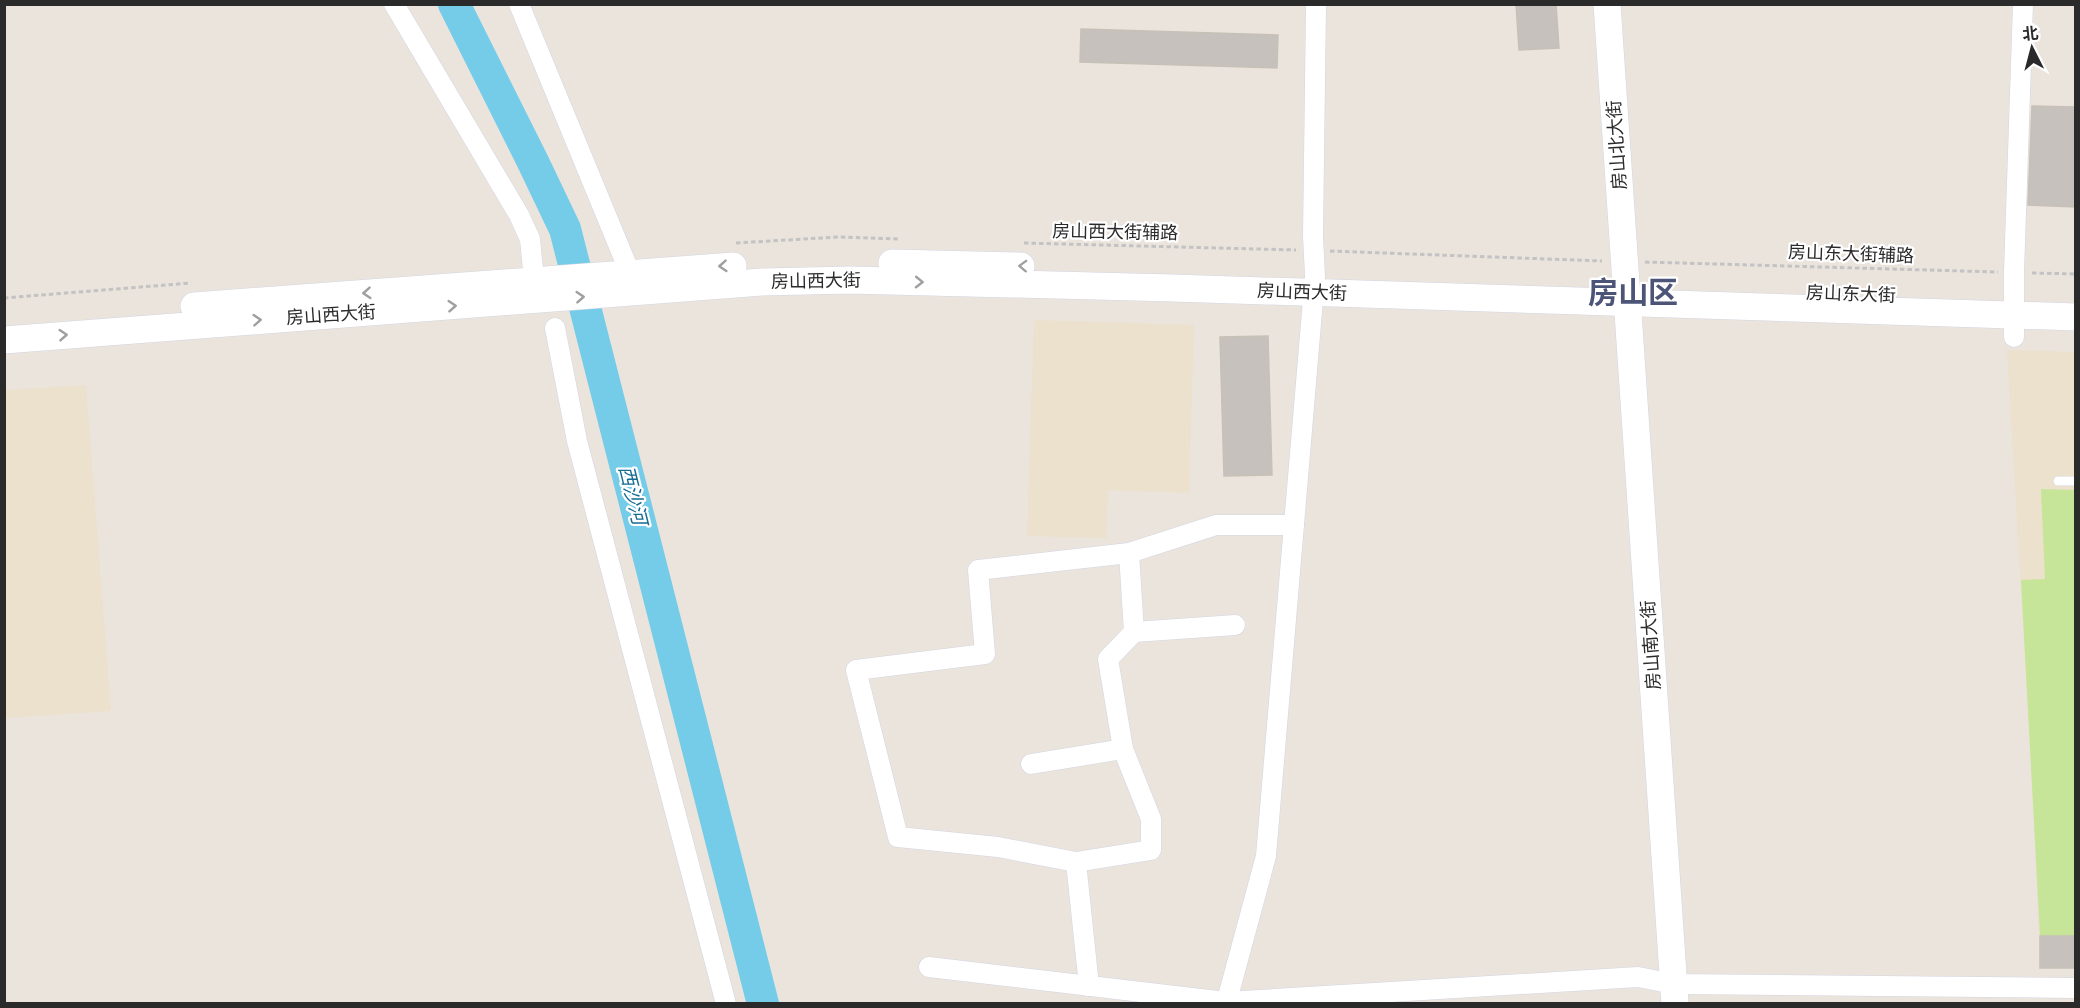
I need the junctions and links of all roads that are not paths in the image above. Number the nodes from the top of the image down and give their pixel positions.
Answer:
1 (394, 4) edge
2 (519, 4) edge
3 (1316, 4) edge
4 (1607, 4) edge
5 (2022, 4) edge
6 (1315, 273) junction
7 (615, 281) junction
8 (1627, 284) junction
9 (546, 286) junction
10 (2076, 300) edge
11 (2014, 306) junction
12 (2076, 317) edge
13 (4, 321) edge
14 (555, 328) dead end
15 (4, 340) edge
16 (2058, 481) dead end
17 (2076, 481) edge
18 (1294, 525) junction
19 (1129, 553) junction
20 (1235, 625) dead end
21 (1134, 632) junction
22 (1123, 749) junction
23 (1031, 764) dead end
24 (1076, 862) junction
25 (929, 967) dead end
26 (1089, 986) junction
27 (2076, 988) edge
28 (1674, 994) edge
29 (1226, 1003) edge
30 (726, 1004) edge

1 - 9 street
2 - 7 street
3 - 6 street
4 - 8 main road, 房山北大街
5 - 11 street
6 - 7 main road, 房山西大街
6 - 8 main road, 房山西大街
6 - 18 street
7 - 9 main road, 房山西大街
8 - 11 main road, 房山东大街
8 - 28 main road, 房山南大街
9 -> 13 main road, 房山西大街
15 -> 9 main road, 房山西大街
10 - 11 main road, 房山东大街
11 - 12 main road, 房山东大街
14 - 30 street
16 - 17 lane
18 - 19 street
18 - 29 street
19 - 21 street
19 - 24 street
20 - 21 street
21 - 22 street
22 - 23 street
22 - 24 street
24 - 26 street
25 - 26 street
26 - 29 street
27 - 28 street
28 - 29 street

